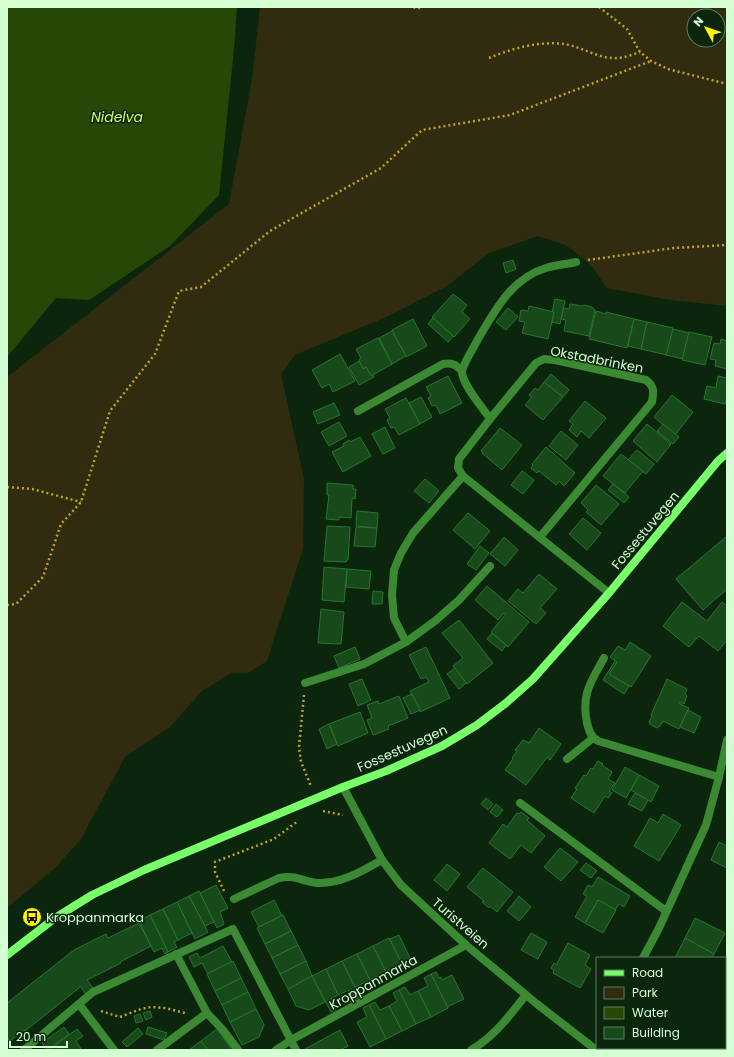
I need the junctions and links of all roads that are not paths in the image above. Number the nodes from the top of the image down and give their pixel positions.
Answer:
1 (576, 262) road end
2 (462, 371) junction
3 (358, 411) dead end
4 (490, 419) junction
5 (727, 453) edge
6 (463, 476) junction
7 (540, 537) junction
8 (490, 566) dead end
9 (609, 593) junction
10 (406, 642) junction
11 (604, 658) dead end
12 (305, 683) road end
13 (593, 738) junction
14 (727, 740) edge
15 (567, 759) dead end
16 (724, 767) edge
17 (719, 777) junction
18 (343, 787) junction
19 (520, 803) dead end
20 (382, 860) junction
21 (234, 899) dead end
22 (666, 911) junction
23 (466, 945) junction
24 (176, 954) junction
25 (7, 955) edge
26 (643, 957) edge
27 (526, 995) junction
28 (79, 1004) junction
29 (204, 1015) junction
30 (292, 1040) junction
31 (481, 1047) edge
32 (596, 1048) edge
33 (24, 1050) edge
34 (114, 1050) edge
35 (158, 1050) edge
36 (238, 1050) edge
37 (276, 1050) edge
38 (296, 1050) edge
39 (471, 1050) edge

1 - 2 street
2 - 3 street
2 - 4 street
4 - 6 street, Okstadbrinken
4 - 7 street, Okstadbrinken
5 - 9 street, Fossestuvegen
6 - 7 street
6 - 10 street
7 - 9 street
8 - 10 street
9 - 18 street, Fossestuvegen
10 - 12 street
11 - 13 street
13 - 15 street
13 - 17 street
14 - 16 street
16 - 17 street
17 - 22 street
18 - 20 street, Turistveien
18 - 25 street, Fossestuvegen
19 - 22 street
20 - 21 street
20 - 23 street, Turistveien
22 - 26 street
23 - 27 street, Turistveien
23 - 30 street, Kroppanmarka
24 - 28 street
24 - 29 street
24 - 30 street
27 - 31 street
27 - 32 street, Turistveien
28 - 33 street
28 - 34 street
29 - 35 street
29 - 36 street
30 - 37 street, Kroppanmarka
30 - 38 street
31 - 39 street

